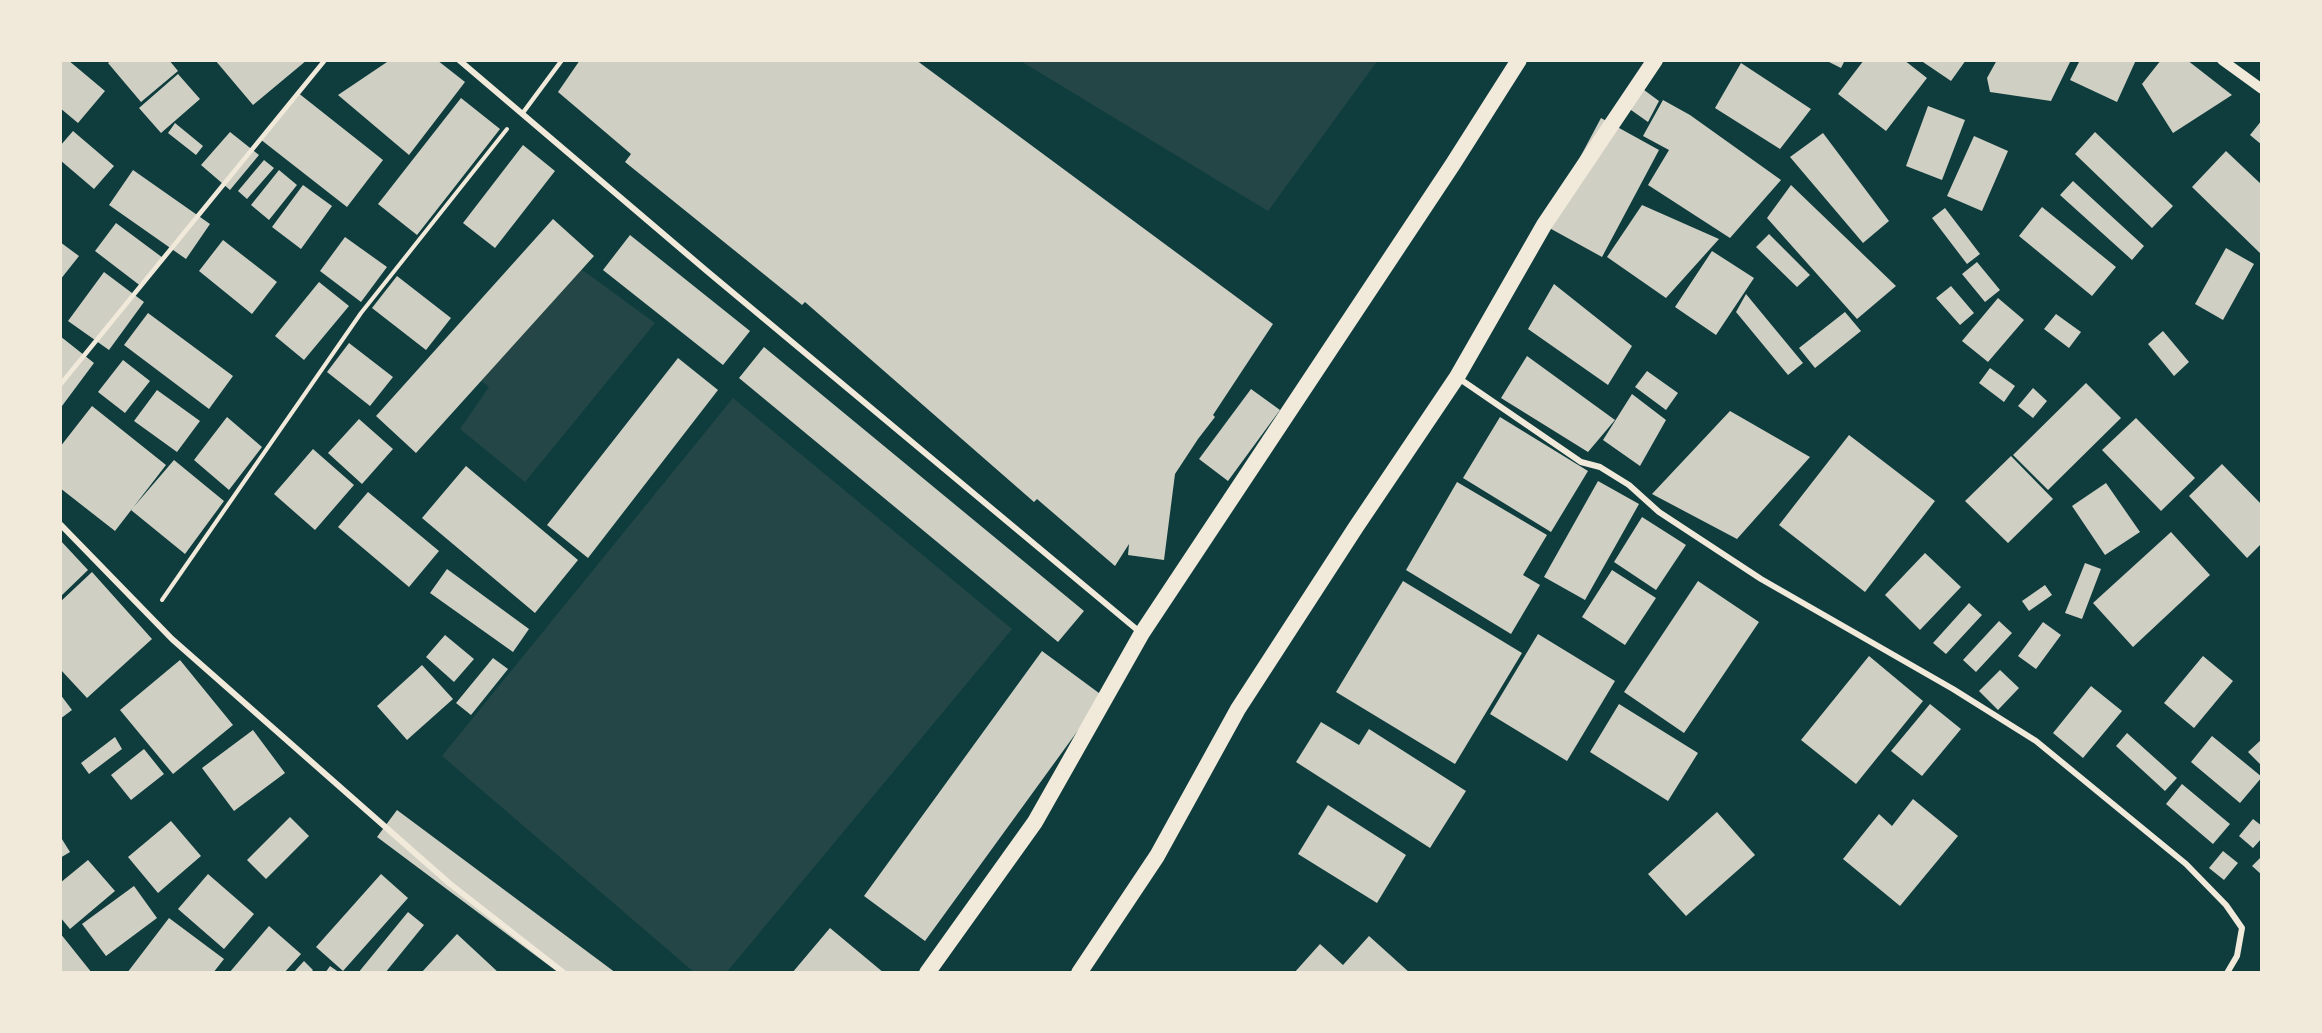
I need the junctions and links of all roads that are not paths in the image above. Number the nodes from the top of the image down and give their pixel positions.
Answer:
1 (326, 60) edge
2 (459, 60) edge
3 (562, 60) edge
4 (1519, 60) edge
5 (1655, 60) edge
6 (2222, 60) edge
7 (2262, 89) edge
8 (521, 113) junction
9 (1457, 377) junction
10 (60, 385) edge
11 (60, 524) edge
12 (1142, 633) junction
13 (564, 973) edge
14 (927, 973) edge
15 (1079, 973) edge
16 (2227, 973) edge

1 - 10 lane
2 - 8 street
3 - 8 lane
4 - 12 highway
5 - 9 highway
6 - 7 street
8 - 12 street
9 - 15 highway
9 - 16 street
11 - 13 street
12 - 14 highway

